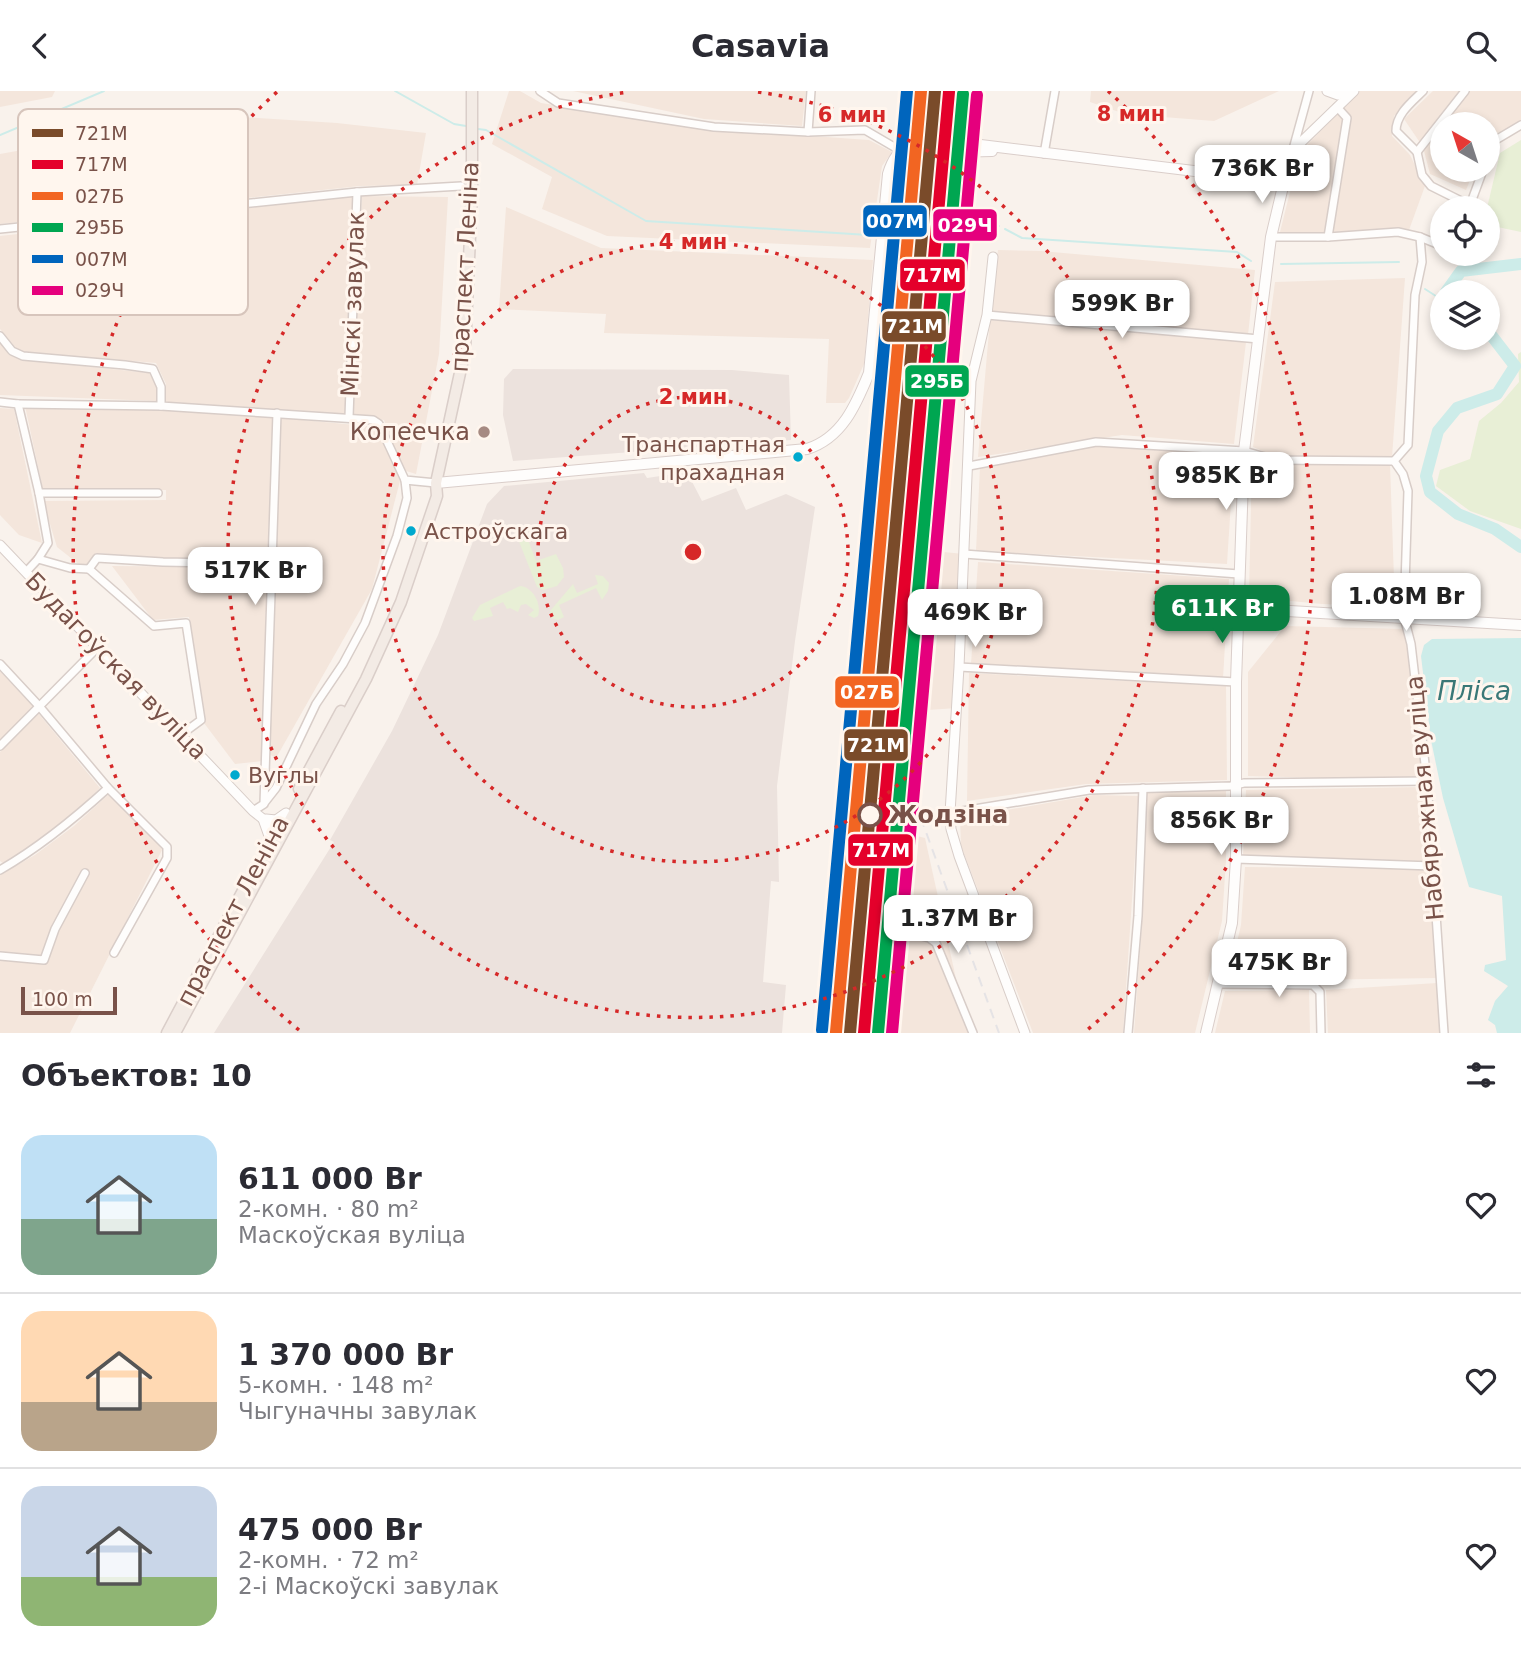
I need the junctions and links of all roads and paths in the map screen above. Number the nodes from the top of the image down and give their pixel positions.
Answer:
1 (540, 91) edge
2 (811, 91) edge
3 (1055, 91) edge
4 (1309, 91) edge
5 (1327, 91) edge
6 (1353, 91) edge
7 (1423, 91) edge
8 (1465, 91) edge
9 (472, 95) edge
10 (1338, 107) junction
11 (1521, 125) edge
12 (808, 132) junction
13 (1500, 137) edge
14 (1011, 149) junction
15 (1293, 150) junction
16 (901, 151) junction
17 (1417, 152) junction
18 (1044, 154) junction
19 (1284, 181) junction
20 (461, 186) dead end
21 (887, 189) junction
22 (357, 191) junction
23 (1449, 196) edge
24 (248, 203) edge
25 (18, 227) edge
26 (0, 229) edge
27 (1271, 237) junction
28 (1328, 237) junction
29 (1420, 237) junction
30 (1430, 242) edge
31 (993, 257) dead end
32 (987, 315) junction
33 (0, 336) edge
34 (1259, 339) junction
35 (0, 402) edge
36 (18, 404) junction
37 (161, 406) junction
38 (277, 413) junction
39 (349, 417) junction
40 (1244, 451) junction
41 (1394, 461) junction
42 (969, 466) junction
43 (405, 480) junction
44 (436, 483) junction
45 (40, 493) junction
46 (158, 493) dead end
47 (0, 545) edge
48 (964, 554) junction
49 (38, 559) junction
50 (271, 564) junction
51 (89, 569) junction
52 (26, 572) junction
53 (1239, 574) junction
54 (1239, 608) junction
55 (1404, 617) junction
56 (1521, 625) edge
57 (98, 647) junction
58 (0, 664) edge
59 (959, 667) junction
60 (1236, 683) junction
61 (39, 706) junction
62 (182, 734) junction
63 (0, 746) edge
64 (1427, 781) junction
65 (1237, 785) junction
66 (107, 788) junction
67 (1143, 788) junction
68 (264, 804) junction
69 (253, 811) junction
70 (286, 813) junction
71 (950, 813) junction
72 (262, 818) junction
73 (279, 831) junction
74 (267, 848) junction
75 (1236, 859) junction
76 (1432, 866) junction
77 (0, 870) edge
78 (85, 873) dead end
79 (893, 928) dead end
80 (114, 953) dead end
81 (0, 956) edge
82 (1219, 984) junction
83 (167, 1033) edge
84 (175, 1033) edge
85 (973, 1033) edge
86 (1025, 1033) edge
87 (1128, 1033) edge
88 (1206, 1033) edge
89 (1321, 1033) edge
90 (1444, 1033) edge

1 - 12 street
2 - 12 street
3 - 18 street
4 - 15 street
5 - 6 street
6 - 10 street
7 - 17 street
8 - 17 street
9 - 44 main road, праспект Леніна
10 - 15 street
10 - 28 street
11 - 13 street
12 - 16 street
14 - 16 main road
14 - 18 main road
14 - 21 main road
15 - 19 street
16 - 21 main road
17 - 23 street
18 - 19 main road
19 - 27 main road
20 - 22 street
21 - 44 main road
22 - 24 street
22 - 39 street, Мінскі завулак
25 - 26 street
27 - 28 street
27 - 34 main road
28 - 29 street
29 - 30 street
29 - 41 street
31 - 32 street
32 - 34 street
32 - 42 street
33 - 37 street
34 - 40 main road
35 - 36 street
36 - 37 street
36 - 45 street
37 - 38 street
38 - 39 street
38 - 50 street
39 - 43 street
40 - 41 street
40 - 42 street
40 - 53 main road
41 - 55 street, Набярэжная вуліца
42 - 48 street
43 - 44 street
43 - 68 street
44 - 70 main road, праспект Леніна
44 - 73 main road, праспект Леніна
45 - 46 street
45 - 49 street
47 - 52 street, Будагоўская вуліца
48 - 53 street
48 - 59 street
49 - 51 street
49 - 52 street
50 - 51 street
50 - 68 street
51 - 62 street
52 - 57 street, Будагоўская вуліца
53 - 54 main road
54 - 55 main road
54 - 60 main road
55 - 56 main road
55 - 64 street, Набярэжная вуліца
57 - 61 street
57 - 62 street, Будагоўская вуліца
58 - 61 street
59 - 60 street
59 - 71 street
60 - 65 main road
61 - 63 street
61 - 66 street
62 - 69 street, Будагоўская вуліца
64 - 65 street
64 - 76 street, Набярэжная вуліца
65 - 67 street
65 - 75 main road
66 - 77 street
66 - 80 street
67 - 71 street
67 - 87 street
68 - 69 street
69 - 72 street, Будагоўская вуліца
70 - 72 street
70 - 73 main road, праспект Леніна
71 - 86 street
72 - 73 street, Будагоўская вуліца
72 - 74 street
73 - 74 main road, праспект Леніна
73 - 84 main road, праспект Леніна
74 - 83 main road, праспект Леніна
75 - 76 street
75 - 82 main road
76 - 90 street, Набярэжная вуліца
78 - 81 street
79 - 85 street
82 - 88 main road
82 - 89 street

